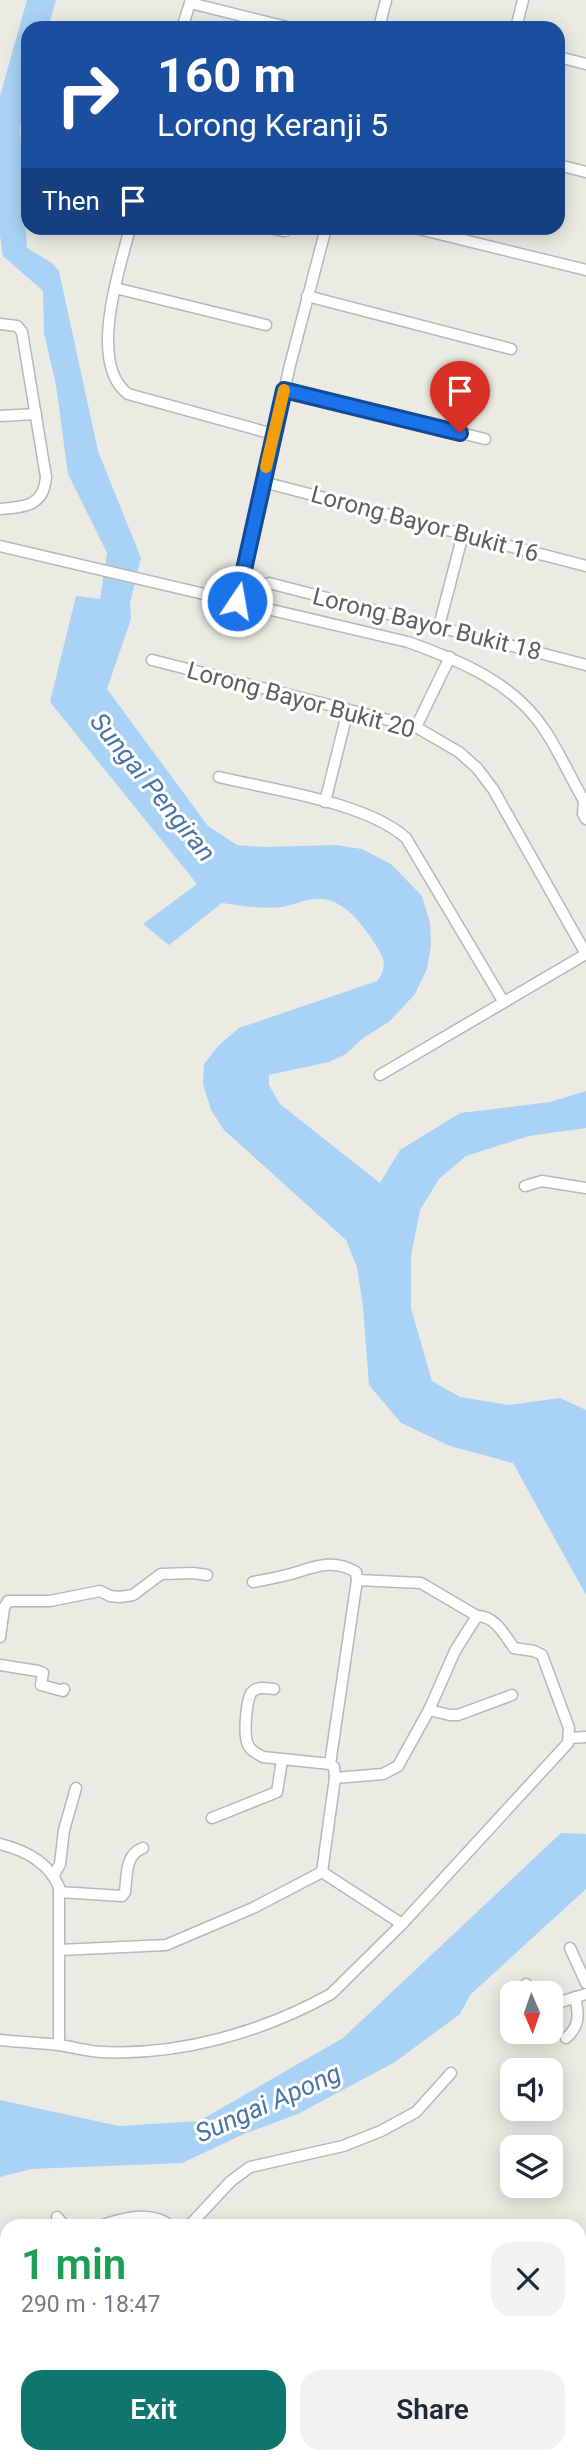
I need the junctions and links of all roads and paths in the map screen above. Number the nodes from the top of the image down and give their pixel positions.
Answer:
1 (386, 0) edge
2 (523, 0) edge
3 (190, 2) edge
4 (185, 21) edge
5 (263, 21) edge
6 (381, 21) edge
7 (518, 21) edge
8 (565, 59) edge
9 (586, 64) edge
10 (565, 167) edge
11 (586, 173) edge
12 (128, 235) edge
13 (324, 235) edge
14 (444, 235) edge
15 (586, 270) edge
16 (115, 288) junction
17 (307, 296) junction
18 (0, 324) edge
19 (266, 325) dead end
20 (511, 349) dead end
21 (284, 390) junction
22 (36, 414) junction
23 (0, 416) edge
24 (274, 434) junction
25 (485, 439) dead end
26 (263, 482) junction
27 (0, 509) edge
28 (463, 534) junction
29 (0, 547) edge
30 (586, 566) edge
31 (269, 583) dead end
32 (237, 601) junction
33 (439, 626) junction
34 (450, 657) junction
35 (152, 660) dead end
36 (586, 665) edge
37 (348, 710) junction
38 (416, 727) junction
39 (219, 777) dead end
40 (325, 802) junction
41 (585, 802) edge
42 (586, 820) edge
43 (586, 954) edge
44 (503, 1001) junction
45 (380, 1074) dead end
46 (525, 1186) dead end
47 (586, 1188) edge
48 (207, 1575) dead end
49 (357, 1580) junction
50 (253, 1583) dead end
51 (477, 1615) junction
52 (0, 1637) edge
53 (0, 1665) edge
54 (64, 1689) dead end
55 (274, 1689) dead end
56 (512, 1695) dead end
57 (429, 1710) junction
58 (586, 1737) edge
59 (569, 1738) junction
60 (282, 1760) junction
61 (330, 1765) junction
62 (335, 1778) junction
63 (76, 1788) dead end
64 (212, 1818) dead end
65 (0, 1844) edge
66 (143, 1848) dead end
67 (322, 1872) junction
68 (54, 1874) junction
69 (59, 1892) junction
70 (402, 1924) junction
71 (570, 1948) dead end
72 (60, 1950) junction
73 (586, 1983) edge
74 (586, 1994) edge
75 (575, 1997) junction
76 (564, 2001) edge
77 (566, 2038) dead end
78 (0, 2040) edge
79 (59, 2045) junction
80 (451, 2073) dead end
81 (128, 2219) edge
82 (160, 2219) edge
83 (196, 2219) edge

1 - 6 street
2 - 7 street
3 - 4 street
3 - 5 street
8 - 9 street
10 - 11 street
12 - 16 street
13 - 17 street
14 - 15 street
16 - 19 street
16 - 24 street
17 - 20 street
17 - 21 street
18 - 22 street
21 - 24 street
21 - 25 street
22 - 23 street
22 - 27 street
24 - 26 street
26 - 28 street, Lorong Bayor Bukit 16
26 - 32 street
28 - 30 street, Lorong Bayor Bukit 16
28 - 33 street
29 - 32 street
31 - 33 street, Lorong Bayor Bukit 18
32 - 34 street
33 - 36 street, Lorong Bayor Bukit 18
34 - 38 street
34 - 41 street
35 - 37 street, Lorong Bayor Bukit 20
37 - 38 street, Lorong Bayor Bukit 20
37 - 40 street
38 - 43 street, Lorong Bayor Bukit 20
39 - 40 street
40 - 44 street
41 - 42 street
43 - 44 street
44 - 45 street
46 - 47 street
48 - 52 street
49 - 50 street
49 - 51 street
49 - 61 street
51 - 57 street
51 - 59 street
53 - 54 street
55 - 60 street
56 - 57 street
57 - 62 street
58 - 59 street
59 - 70 street
60 - 61 street
60 - 64 street
61 - 62 street
62 - 67 street
63 - 68 street
65 - 68 street
66 - 69 street
67 - 70 street
67 - 72 street
68 - 69 street
69 - 72 street
70 - 79 street
71 - 73 street
72 - 79 street
74 - 75 street
75 - 76 street
75 - 77 street
78 - 79 street
80 - 83 street
81 - 82 street

